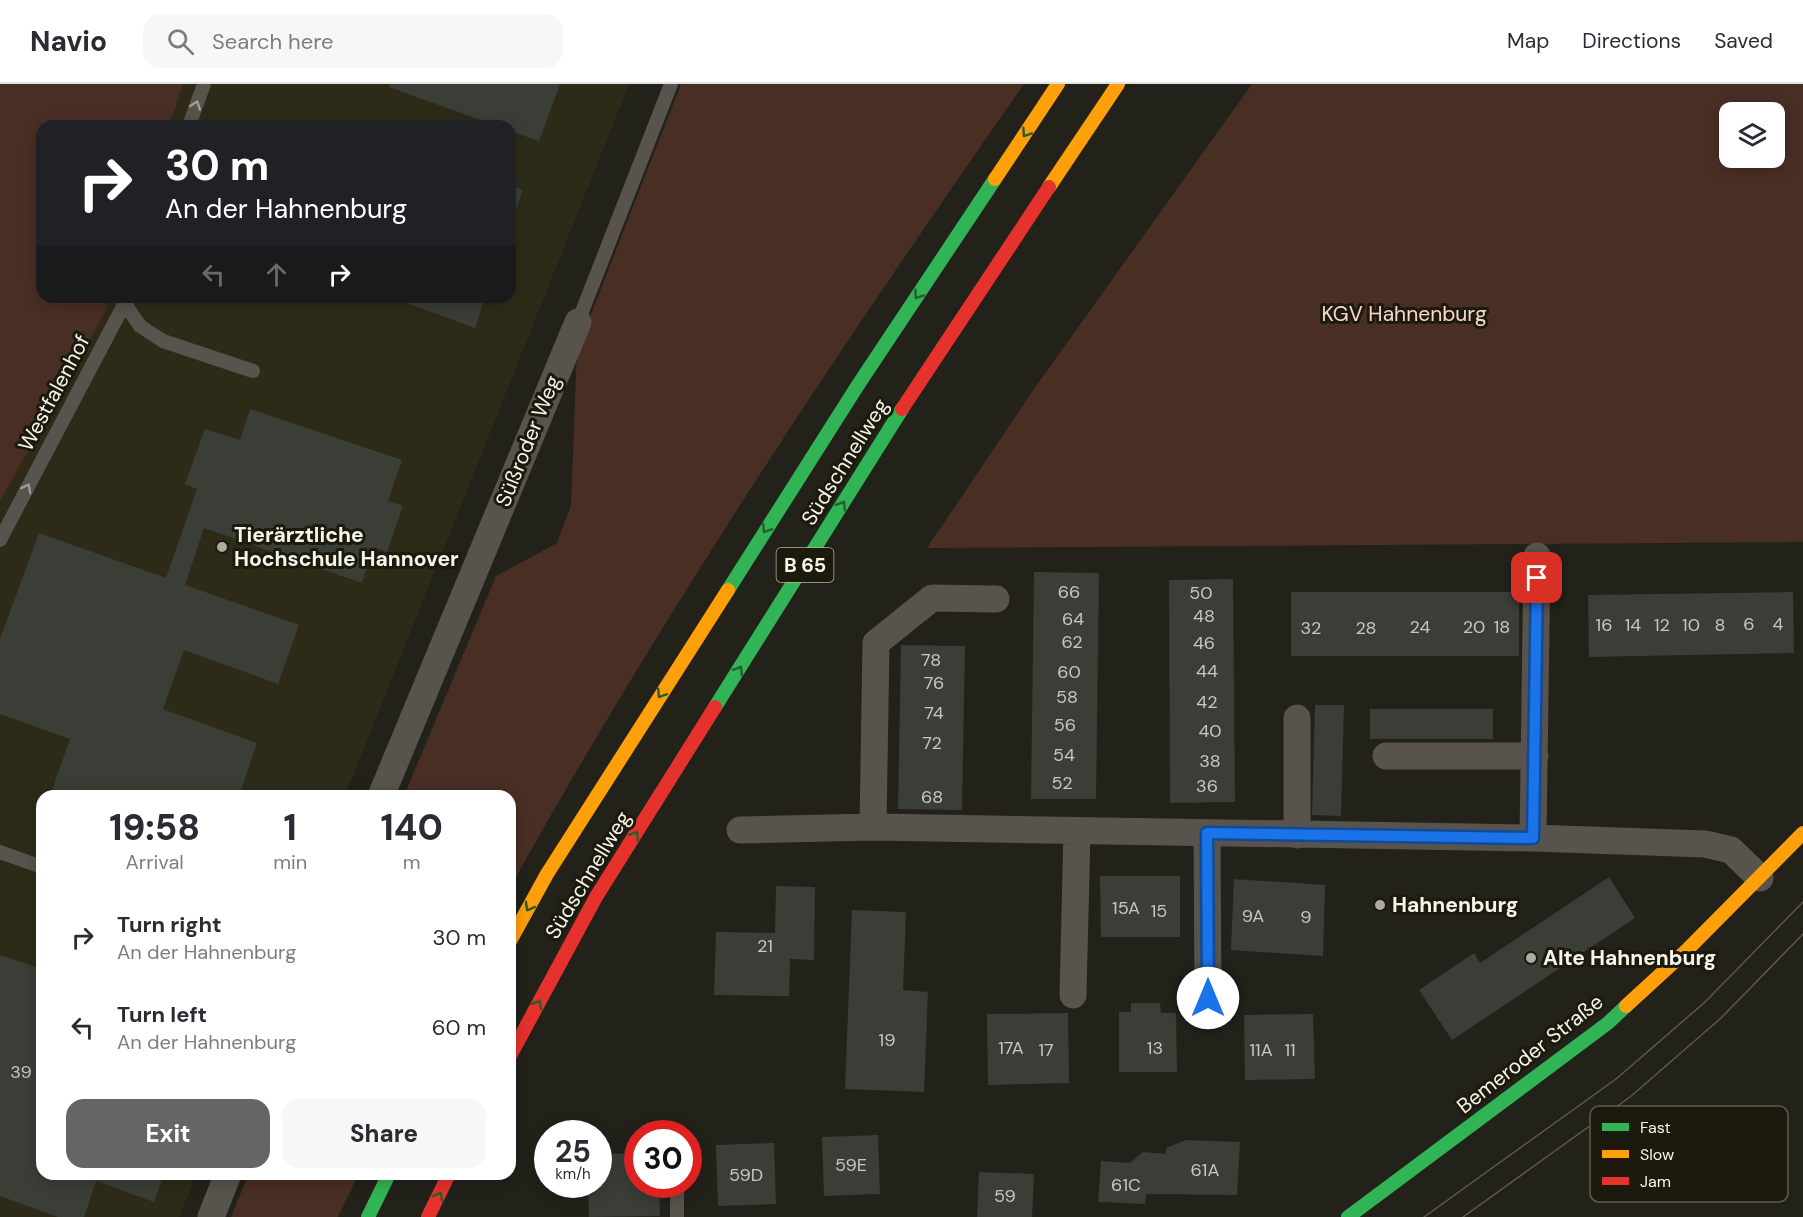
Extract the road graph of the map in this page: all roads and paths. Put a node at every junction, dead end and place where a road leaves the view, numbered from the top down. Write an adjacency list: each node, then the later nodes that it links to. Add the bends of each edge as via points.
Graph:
1 (204, 84): 5 (lane, one-way to 1)
2 (672, 84): 8 (lane, Süßroder Weg)
3 (1058, 84): 27 (main road, Südschnellweg / B 65, one-way to 27, via 858,385 547,874)
4 (1118, 84): 30 (main road, Südschnellweg / B 65, one-way to 4, via 609,878 902,409)
5 (191, 120)
6 (126, 303): 10 (lane, Westfalenhof, one-way to 6)
7 (128, 303): 9 (lane, via 140,326 163,341)
8 (578, 322): 16 (street, Süßroder Weg)
9 (253, 371)
10 (0, 540)
11 (1537, 556): 15 (street)
12 (996, 599): 17 (street, via 932,598 876,643)
13 (1297, 718): 22 (street)
14 (1386, 756): 15 (street)
15 (1534, 756): 23 (street)
16 (383, 790)
17 (873, 827): 18 (street); 19 (street)
18 (740, 830)
19 (1077, 831): 20 (street); 28 (street)
20 (1207, 833): 22 (street); 29 (street)
21 (1803, 833): 26 (main road, Bemeroder Straße)
22 (1297, 835): 23 (street)
23 (1533, 838): 26 (street, via 1705,844 1731,850)
24 (0, 852): 25 (lane)
25 (36, 865)
26 (1760, 878): 39 (main road, Bemeroder Straße, via 1608,1023)
27 (516, 930)
28 (1073, 995)
29 (1208, 998)
30 (516, 1045)
31 (226, 1180): 35 (street)
32 (386, 1180): 36 (main road)
33 (446, 1180): 37 (main road, one-way to 33)
34 (677, 1198): 38 (lane)
35 (211, 1217)
36 (368, 1217)
37 (428, 1217)
38 (677, 1217)
39 (1348, 1217)

